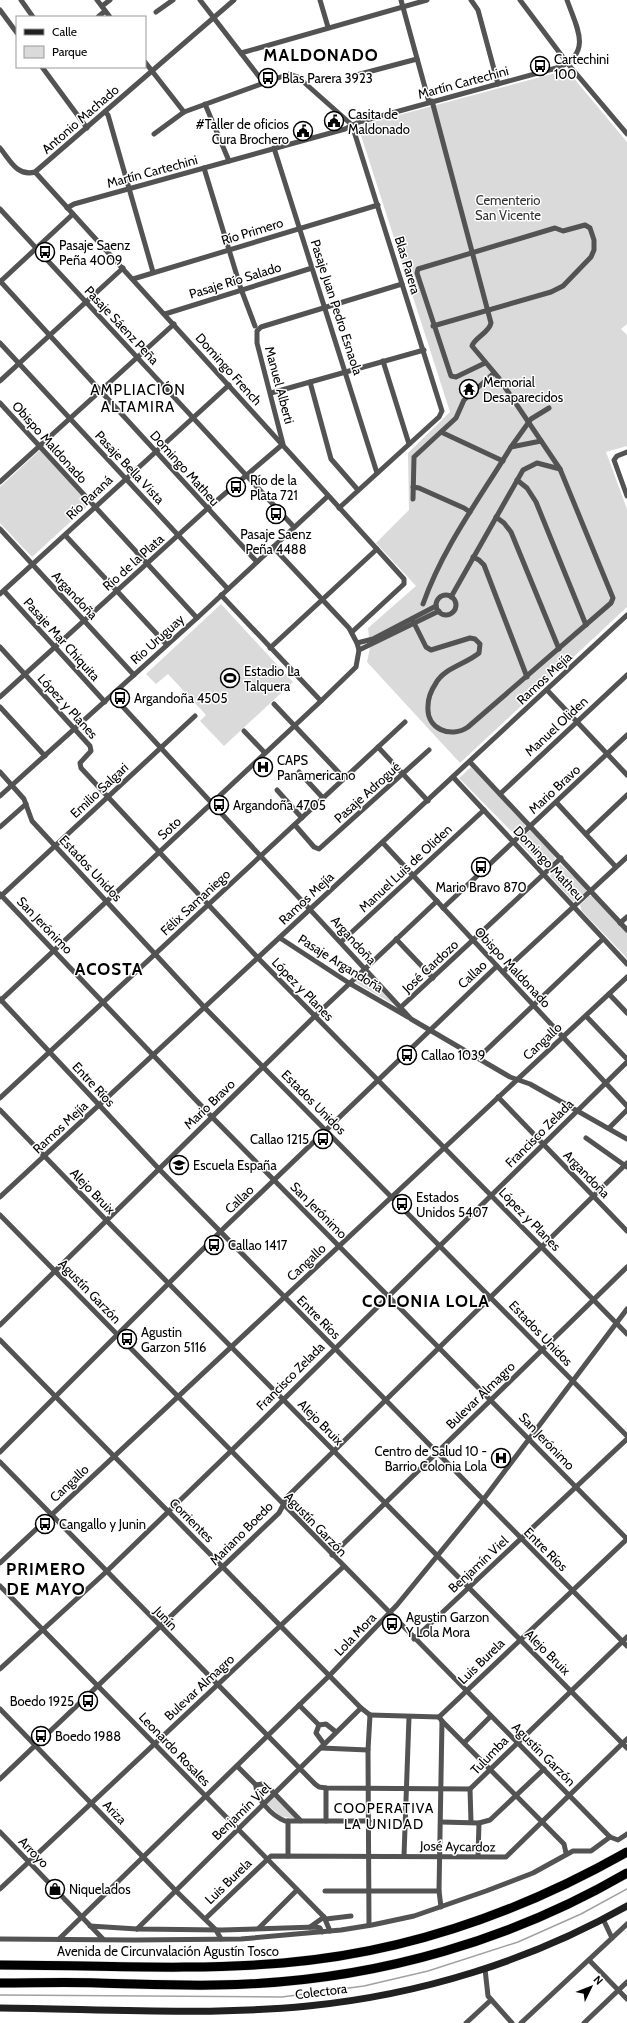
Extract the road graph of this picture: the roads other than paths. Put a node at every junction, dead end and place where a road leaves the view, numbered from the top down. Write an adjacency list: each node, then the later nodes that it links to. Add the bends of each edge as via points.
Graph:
1 (21, 0): 17 (street)
2 (97, 0): 14 (street)
3 (110, 0): 14 (street)
4 (173, 0): 16 (street)
5 (200, 0): 20 (street)
6 (234, 0): 20 (street, Antonio Machado)
7 (320, 0): 21 (street)
8 (401, 0): 13 (street)
9 (427, 0): 13 (street)
10 (471, 0): 31 (street, via 478,10)
11 (520, 0): 26 (street)
12 (567, 0): 26 (street, via 580,42 578,54)
13 (403, 7): 21 (street); 24 (street)
14 (103, 9): 18 (street); 19 (street)
15 (0, 10): 22 (street)
16 (156, 12)
17 (32, 16)
18 (99, 16)
19 (109, 16)
20 (214, 18): 23 (street); 28 (street, Antonio Machado)
21 (328, 27): 23 (street)
22 (16, 32)
23 (241, 52): 30 (street)
24 (417, 59): 29 (street); 32 (street)
25 (146, 63): 28 (street)
26 (568, 64): 31 (street, Martín Cartechini); 39 (street)
27 (43, 68): 37 (street)
28 (152, 71): 34 (street, Antonio Machado); 35 (street)
29 (349, 77)
30 (264, 83): 33 (street); 36 (street, via 294,74)
31 (498, 84): 32 (street, Martín Cartechini)
32 (431, 102): 36 (street, Martín Cartechini); 53 (street)
33 (205, 104): 35 (street); 42 (street)
34 (105, 112): 37 (street, Antonio Machado); 45 (street, via 108,115)
35 (184, 112): 38 (street)
36 (352, 125): 41 (street, Martín Cartechini); 46 (street, Blas Parera)
37 (87, 128): 44 (street, Antonio Machado)
38 (154, 134)
39 (627, 134)
40 (0, 148): 44 (street, Antonio Machado, via 16,168 29,174)
41 (274, 148): 42 (street, Martín Cartechini); 50 (street, Pasaje Juan Pedro Esnaola)
42 (229, 161): 43 (street, Martín Cartechini)
43 (204, 168): 45 (street, Martín Cartechini); 52 (street, Manuel Alberti)
44 (36, 172): 47 (street, Domingo French)
45 (128, 190): 47 (street, Martín Cartechini); 56 (street)
46 (378, 205): 50 (street, Río Primero); 59 (street, Blas Parera)
47 (67, 208): 49 (street, Domingo French)
48 (0, 209): 51 (street, Pasaje Sáenz Peña)
49 (73, 214): 51 (street); 54 (street, Domingo French)
50 (299, 228): 52 (street, Río Primero); 55 (street, Pasaje Juan Pedro Esnaola)
51 (36, 249): 58 (street); 61 (street, Pasaje Sáenz Peña)
52 (230, 249): 56 (street, Río Primero); 60 (street, Manuel Alberti)
53 (472, 253): 63 (street); 63 (street, via 555,228 563,231 582,225 590,228 594,240 591,257 558,289); 66 (street, via 417,271)
54 (123, 268): 57 (street, Domingo French); 61 (street)
55 (312, 268): 60 (street, Pasaje Río Salado); 62 (street, Pasaje Juan Pedro Esnaola)
56 (153, 272): 57 (street, Río Primero)
57 (133, 279): 64 (street, Domingo French)
58 (0, 282): 68 (street, Domingo Matheu)
59 (402, 284): 62 (street); 70 (street, Blas Parera)
60 (241, 289): 64 (street, Pasaje Río Salado); 67 (street, Manuel Alberti)
61 (86, 302): 68 (street); 71 (street, Pasaje Sáenz Peña)
62 (325, 307): 67 (street); 75 (street, Pasaje Juan Pedro Esnaola)
63 (488, 310): 66 (street); 73 (street, via 491,325 472,344)
64 (165, 314): 65 (street, Domingo French)
65 (174, 324): 71 (street); 79 (street, Domingo French)
66 (433, 326): 73 (street, via 451,376 456,377)
67 (256, 328): 81 (street, Manuel Alberti, via 257,343)
68 (49, 336): 74 (street); 80 (street, Domingo Matheu)
69 (0, 342): 74 (street, Pasaje Bella Vista)
70 (424, 350): 72 (street); 90 (street, Blas Parera, via 442,413)
71 (137, 357): 80 (street); 84 (street, Pasaje Sáenz Peña)
72 (383, 361): 75 (street); 90 (street)
73 (485, 363): 76 (street)
74 (19, 364): 77 (street); 85 (street, Pasaje Bella Vista)
75 (347, 371): 78 (street); 97 (street, Pasaje Juan Pedro Esnaola)
76 (494, 373): 86 (street); 87 (street, via 464,400 457,416)
77 (0, 381)
78 (310, 382): 81 (street); 103 (street, via 331,459)
79 (229, 385): 84 (street, Río Paraná); 89 (street, Domingo French)
80 (99, 390): 85 (street); 93 (street, Domingo Matheu)
81 (271, 393): 89 (street, Manuel Alberti)
82 (0, 403): 91 (street, Obispo Maldonado)
83 (548, 408): 86 (street)
84 (193, 417): 93 (street, Río Paraná); 98 (street, Pasaje Sáenz Peña)
85 (70, 418): 91 (street); 99 (street, Pasaje Bella Vista)
86 (528, 422): 88 (street); 92 (street)
87 (441, 432): 95 (street); 102 (street, via 414,457)
88 (541, 441): 92 (street); 96 (street)
89 (283, 444): 98 (street, Río de la Plata); 104 (street, Domingo French)
90 (410, 444): 97 (street)
91 (39, 446): 101 (street); 107 (street, Obispo Maldonado)
92 (511, 447): 95 (street)
93 (155, 452): 99 (street, Río Paraná); 109 (street, Domingo Matheu)
94 (627, 452): 105 (street, via 617,456 614,464)
95 (503, 461): 110 (street)
96 (560, 469): 100 (street, via 537,463 524,468); 134 (street, via 613,598 611,603)
97 (378, 473): 103 (street)
98 (246, 475): 109 (street, Río de la Plata); 112 (street, Pasaje Sáenz Peña)
99 (126, 479): 107 (street, Río Paraná); 115 (street, Pasaje Bella Vista)
100 (517, 480): 111 (street); 134 (street, via 527,488 536,502)
101 (0, 482)
102 (413, 487): 106 (street); 110 (street)
103 (358, 490): 108 (street)
104 (328, 496): 108 (street, Domingo French); 112 (street, Río Uruguay)
105 (627, 496)
106 (413, 499)
107 (94, 507): 114 (street, Río Paraná); 120 (street, Obispo Maldonado)
108 (339, 508): 117 (street, Domingo French)
109 (207, 509): 115 (street, Río de la Plata); 119 (street, Domingo Matheu)
110 (470, 512): 128 (street, via 432,579)
111 (496, 517): 118 (street); 141 (street, via 511,532)
112 (294, 527): 116 (street, Río Uruguay)
113 (0, 529): 121 (street, Argandoña)
114 (65, 535): 121 (street, Río Paraná); 123 (street)
115 (178, 536): 120 (street, Río de la Plata); 122 (street, Pasaje Bella Vista)
116 (273, 547): 119 (street, Río Uruguay); 127 (street)
117 (377, 549): 127 (street); 135 (street, Domingo French, via 405,581)
118 (473, 557): 126 (street); 146 (street, via 484,565)
119 (257, 562): 122 (street, Río Uruguay)
120 (148, 564): 123 (street, Río de la Plata); 131 (street, Obispo Maldonado)
121 (32, 565): 124 (street, Río Paraná); 132 (street, Argandoña)
122 (228, 589): 125 (street, Río Uruguay)
123 (118, 591): 132 (street, Río de la Plata); 137 (street)
124 (2, 592): 139 (street, Pasaje Mar Chiquita)
125 (221, 595): 131 (street, Río Uruguay); 140 (street)
126 (450, 596): 129 (street, via 439,598); 129 (street, via 455,602 454,611 448,615)
127 (322, 600): 135 (street); 140 (street)
128 (423, 604)
129 (438, 609): 133 (street)
130 (627, 616): 147 (street, Ramos Mejía)
131 (197, 618): 137 (street, Río Uruguay)
132 (84, 621): 139 (street, Río de la Plata); 144 (street, Argandoña)
133 (414, 621): 136 (street, via 374,639); 142 (street); 146 (street, via 426,647 431,650 470,638 480,644 479,654 439,678 430,694 429,715 443,731 462,731)
134 (586, 625): 141 (street)
135 (352, 632): 136 (street)
136 (357, 643): 142 (street)
137 (167, 645): 144 (street, Río Uruguay)
138 (0, 647): 143 (street, López y Planes)
139 (56, 647): 143 (street, Río de la Plata); 151 (street, Pasaje Mar Chiquita)
140 (270, 648): 150 (street)
141 (559, 649): 146 (street)
142 (359, 650): 150 (street, Soto, via 353,670)
143 (25, 675): 149 (street, Río de la Plata); 158 (street, López y Planes)
144 (134, 675): 148 (street, Río Uruguay)
145 (627, 675): 156 (street, Manuel Oliden)
146 (527, 677)
147 (547, 690): 156 (street); 167 (street, Ramos Mejía)
148 (112, 695): 151 (street, Río Uruguay); 161 (street, Argandoña)
149 (0, 697)
150 (321, 701): 157 (street, Soto)
151 (105, 702): 158 (street, Río Uruguay)
152 (274, 704): 157 (street)
153 (0, 707): 166 (street)
154 (195, 716): 161 (street, Emilio Salgari)
155 (405, 722): 162 (street, Félix Samaniego)
156 (577, 722): 165 (street); 176 (street, Manuel Oliden)
157 (295, 725): 164 (street, Soto); 173 (street)
158 (75, 729): 166 (street, Río Uruguay); 179 (street, López y Planes, via 92,749 80,763 81,768)
159 (244, 731): 164 (street)
160 (627, 735): 165 (street, Mario Bravo)
161 (161, 747): 179 (street, Emilio Salgari); 183 (street, Argandoña)
162 (378, 747): 170 (street); 173 (street, Félix Samaniego)
163 (429, 750): 170 (street, Pasaje Adrogué)
164 (265, 754): 183 (street, Soto)
165 (607, 754): 171 (street); 182 (street, Mario Bravo)
166 (45, 756): 174 (street, Río Uruguay)
167 (470, 762): 172 (street, Ramos Mejía); 176 (street, Domingo Matheu)
168 (0, 772): 174 (street, Estados Unidos)
169 (299, 772): 180 (street)
170 (403, 774): 181 (street); 187 (street, Pasaje Adrogué, via 320,849 314,847)
171 (627, 775)
172 (454, 777): 181 (street, Ramos Mejía); 185 (street, Domingo Matheu)
173 (344, 778): 180 (street, Félix Samaniego)
174 (12, 785): 178 (street, Río Uruguay); 184 (street, Estados Unidos)
175 (277, 790): 186 (street)
176 (500, 794): 188 (street, Domingo Matheu)
177 (627, 795): 190 (street)
178 (0, 796)
179 (108, 797): 193 (street, Emilio Salgari); 194 (street, López y Planes)
180 (323, 798): 186 (street, Félix Samaniego)
181 (428, 801): 192 (street, Ramos Mejía)
182 (556, 802): 188 (street, Mario Bravo); 190 (street)
183 (213, 803): 194 (street, Soto); 195 (street, Argandoña)
184 (26, 804): 189 (street); 193 (street, Estados Unidos, via 32,820)
185 (484, 810): 191 (street, Domingo Matheu); 200 (street, Manuel Luis de Oliden)
186 (302, 818): 187 (street, Félix Samaniego)
187 (295, 825): 195 (street, Félix Samaniego)
188 (530, 826): 191 (street, Mario Bravo); 197 (street, Domingo Matheu)
189 (0, 827)
190 (586, 834): 198 (street)
191 (514, 842): 199 (street, Domingo Matheu); 208 (street, Mario Bravo)
192 (383, 843): 200 (street, Obispo Maldonado); 207 (street, Ramos Mejía)
193 (56, 846): 202 (street, Emilio Salgari); 203 (street, Estados Unidos)
194 (160, 852): 203 (street, Soto); 205 (street, López y Planes)
195 (262, 856): 205 (street, Félix Samaniego); 207 (street, Argandoña)
196 (627, 857): 198 (street, Callao)
197 (561, 858): 199 (street, José Cardozo); 201 (street, Domingo Matheu)
198 (616, 867): 201 (street, Callao)
199 (544, 874): 206 (street, Domingo Matheu); 215 (street, José Cardozo)
200 (412, 875): 204 (street, Obispo Maldonado); 216 (street, Manuel Luis de Oliden)
201 (591, 891): 206 (street, Callao); 210 (street, Domingo Matheu)
202 (0, 896): 217 (street, San Jerónimo)
203 (107, 901): 217 (street, Soto); 218 (street, Estados Unidos)
204 (437, 901): 208 (street, Obispo Maldonado); 213 (street, Mario Bravo)
205 (209, 905): 218 (street, Félix Samaniego); 219 (street, López y Planes)
206 (574, 907): 214 (street, Domingo Matheu); 223 (street, Callao)
207 (311, 908): 212 (street, Ramos Mejía); 216 (street, Argandoña)
208 (443, 908): 215 (street, Obispo Maldonado)
209 (627, 916): 210 (street)
210 (620, 923): 211 (street, Domingo Matheu)
211 (627, 930)
212 (280, 938): 219 (street, Ramos Mejía); 226 (street, Pasaje Argandoña)
213 (396, 939): 222 (street, Mario Bravo); 225 (street)
214 (603, 939): 220 (street, Domingo Matheu); 230 (street)
215 (474, 941): 221 (street, Obispo Maldonado); 225 (street, José Cardozo)
216 (341, 942): 222 (street, Argandoña)
217 (54, 951): 228 (street, Soto); 229 (street, San Jerónimo)
218 (155, 954): 229 (street, Félix Samaniego); 232 (street, Estados Unidos)
219 (258, 958): 232 (street, Ramos Mejía); 234 (street, López y Planes)
220 (627, 964)
221 (497, 966): 223 (street, Obispo Maldonado); 237 (street, Callao)
222 (364, 968): 226 (street, Mario Bravo); 231 (street, Argandoña)
223 (503, 972): 230 (street, Obispo Maldonado)
224 (627, 977): 227 (street, Cangallo)
225 (433, 978): 231 (street, José Cardozo)
226 (349, 983): 234 (street, Mario Bravo); 236 (street, Pasaje Argandoña)
227 (609, 994): 233 (street); 235 (street, Cangallo)
228 (0, 1000): 239 (street, Entre Ríos)
229 (104, 1002): 239 (street, Félix Samaniego); 240 (street, San Jerónimo)
230 (533, 1004): 238 (street, Obispo Maldonado); 241 (street)
231 (401, 1007): 236 (street, Argandoña)
232 (205, 1008): 240 (street, Ramos Mejía); 244 (street, Estados Unidos)
233 (627, 1013)
234 (315, 1016): 244 (street, Mario Bravo); 246 (street, López y Planes)
235 (586, 1016): 238 (street, Cangallo); 242 (street)
236 (411, 1019): 237 (street, Argandoña)
237 (430, 1029): 241 (street, Argandoña); 246 (street, Callao)
238 (563, 1036): 245 (street, Cangallo); 247 (street, Obispo Maldonado)
239 (49, 1052): 249 (street, Félix Samaniego); 250 (street, Entre Ríos)
240 (154, 1055): 250 (street, Ramos Mejía); 255 (street, San Jerónimo)
241 (478, 1058): 245 (street, Argandoña)
242 (627, 1058)
243 (627, 1062): 247 (street, Francisco Zelada)
244 (264, 1067): 255 (street, Mario Bravo); 257 (street, Estados Unidos)
245 (518, 1079): 248 (street, Cangallo); 253 (street, Argandoña)
246 (377, 1080): 257 (street, Callao); 261 (street, López y Planes)
247 (605, 1082): 251 (street, Obispo Maldonado); 253 (street, Francisco Zelada)
248 (498, 1097): 260 (street, Argandoña); 261 (street, Cangallo)
249 (0, 1098)
250 (99, 1106): 262 (street, Ramos Mejía); 264 (street, Entre Ríos)
251 (627, 1106)
252 (0, 1110): 262 (street, Alejo Bruix)
253 (578, 1110): 256 (street, Argandoña); 260 (street, Francisco Zelada)
254 (627, 1110): 256 (street)
255 (212, 1117): 264 (street, Mario Bravo); 265 (street, San Jerónimo)
256 (609, 1128): 259 (street, Argandoña)
257 (326, 1129): 265 (street, Callao); 268 (street, Estados Unidos)
258 (586, 1138): 263 (street)
259 (627, 1139)
260 (543, 1145): 266 (street, Francisco Zelada); 269 (street, Argandoña)
261 (444, 1148): 266 (street, López y Planes); 268 (street, Cangallo)
262 (45, 1156): 267 (street, Ramos Mejía); 271 (street, Alejo Bruix)
263 (626, 1165): 269 (street, Mariano Boedo)
264 (159, 1169): 271 (street, Mario Bravo); 273 (street, Entre Ríos)
265 (274, 1181): 273 (street, Callao); 274 (street, San Jerónimo)
266 (492, 1195): 275 (street, Francisco Zelada); 276 (street, López y Planes)
267 (0, 1197)
268 (392, 1197): 274 (street, Cangallo); 275 (street, Estados Unidos)
269 (594, 1197): 272 (street, Argandoña); 276 (street, Mariano Boedo)
270 (0, 1215): 278 (street, Agustín Garzón)
271 (107, 1221): 278 (street, Mario Bravo); 279 (street, Alejo Bruix)
272 (627, 1231)
273 (221, 1232): 279 (street, Callao); 281 (street, Entre Ríos)
274 (339, 1246): 280 (street, San Jerónimo); 281 (street, Cangallo)
275 (440, 1246): 280 (street, Francisco Zelada); 282 (street, Estados Unidos)
276 (542, 1247): 282 (street, Mariano Boedo); 283 (street, López y Planes)
277 (627, 1267): 283 (street, Bulevar Almagro)
278 (55, 1271): 286 (street, Mario Bravo); 288 (street, Agustín Garzón)
279 (169, 1284): 288 (street, Callao); 290 (street, Alejo Bruix)
280 (388, 1296): 291 (street, Francisco Zelada); 292 (street, San Jerónimo)
281 (285, 1297): 290 (street, Cangallo); 291 (street, Entre Ríos)
282 (491, 1297): 292 (street, Mariano Boedo); 293 (street, Estados Unidos)
283 (593, 1300): 285 (street, López y Planes); 293 (street, Bulevar Almagro)
284 (627, 1309): 285 (street, Lola Mora)
285 (616, 1323): 287 (street, López y Planes); 294 (street, Lola Mora)
286 (0, 1326)
287 (627, 1334)
288 (118, 1335): 295 (street, Callao); 296 (street, Agustín Garzón)
289 (0, 1340): 295 (street, Corrientes)
290 (232, 1347): 296 (street, Cangallo); 297 (street, Alejo Bruix)
291 (334, 1348): 297 (street, Francisco Zelada); 298 (street, Entre Ríos)
292 (440, 1348): 298 (street, Mariano Boedo); 299 (street, San Jerónimo)
293 (542, 1350): 294 (street, Estados Unidos); 299 (street, Bulevar Almagro)
294 (573, 1381): 300 (street, Estados Unidos); 301 (street, Lola Mora)
295 (55, 1397): 303 (street, Callao); 306 (street, Corrientes)
296 (178, 1397): 304 (street, Agustín Garzón); 306 (street, Cangallo)
297 (283, 1399): 302 (street, Alejo Bruix); 304 (street, Francisco Zelada)
298 (386, 1400): 302 (street, Mariano Boedo); 305 (street, Entre Ríos)
299 (491, 1400): 301 (street, San Jerónimo); 305 (street, Bulevar Almagro)
300 (627, 1438): 308 (street, Benjamín Viel)
301 (529, 1439): 308 (street, San Jerónimo); 309 (street, Lola Mora)
302 (334, 1451): 310 (street, Alejo Bruix); 311 (street, Mariano Boedo, via 288,1496)
303 (0, 1452)
304 (231, 1452): 311 (street, Agustín Garzón); 312 (street, Francisco Zelada)
305 (437, 1453): 309 (street, Entre Ríos); 310 (street, Bulevar Almagro)
306 (114, 1456): 312 (street, Corrientes); 313 (street, Cangallo)
307 (0, 1462): 313 (street, Junín)
308 (576, 1488): 314 (street, Benjamín Viel); 315 (street, San Jerónimo)
309 (483, 1500): 314 (street, Entre Ríos); 317 (street, Lola Mora)
310 (385, 1503): 316 (street, Bulevar Almagro); 317 (street, Alejo Bruix)
311 (283, 1505): 316 (street, Agustín Garzón); 319 (street, Mariano Boedo, via 279,1513)
312 (168, 1512): 319 (street, Corrientes); 321 (street, Francisco Zelada)
313 (51, 1514): 318 (street, Cangallo); 321 (street, Junín)
314 (521, 1539): 323 (street, Benjamín Viel); 324 (street, Entre Ríos)
315 (627, 1539): 324 (street, Luis Burela)
316 (332, 1555): 320 (street, Agustín Garzón)
317 (437, 1556): 323 (street, Alejo Bruix); 325 (street, Lola Mora)
318 (0, 1563)
319 (223, 1567): 326 (street, Corrientes); 327 (street, Mariano Boedo)
320 (343, 1567): 325 (street, Agustín Garzón); 326 (street, Bulevar Almagro)
321 (106, 1572): 327 (street, Junín); 328 (street, Francisco Zelada)
322 (0, 1586): 328 (street, Leonardo Rosales)
323 (469, 1587): 330 (street, Benjamín Viel); 331 (street, Alejo Bruix)
324 (572, 1590): 331 (street, Luis Burela); 332 (street, Entre Ríos)
325 (389, 1614): 330 (street, Agustín Garzón); 335 (street, Lola Mora)
326 (280, 1626): 335 (street, Corrientes); 336 (street, Bulevar Almagro)
327 (160, 1627): 336 (street, Junín); 337 (street, Mariano Boedo)
328 (43, 1630): 334 (street, Francisco Zelada); 337 (street, Leonardo Rosales)
329 (627, 1637): 332 (street, Tulumba)
330 (414, 1639): 338 (street, Agustín Garzón)
331 (520, 1639): 338 (street, Luis Burela); 339 (street, Alejo Bruix)
332 (622, 1642): 333 (street, Entre Ríos); 339 (street, Tulumba)
333 (627, 1646)
334 (0, 1669)
335 (329, 1676): 340 (street, Lola Mora); 341 (street, Corrientes)
336 (217, 1685): 349 (street, Junín); 353 (street, Bulevar Almagro)
337 (98, 1686): 353 (street, Leonardo Rosales); 355 (street, Mariano Boedo)
338 (466, 1691): 344 (street, Agustín Garzón); 346 (street, Luis Burela)
339 (571, 1691): 351 (street, Tulumba); 354 (street, Alejo Bruix)
340 (299, 1705): 347 (street); 349 (street, Lola Mora)
341 (361, 1708): 343 (street, Corrientes); 348 (street, Benjamín Viel)
342 (0, 1709): 355 (street, Ariza)
343 (370, 1715): 345 (street); 358 (street)
344 (491, 1716): 351 (street, Agustín Garzón); 352 (street)
345 (409, 1717): 346 (street); 367 (street)
346 (441, 1719): 352 (street); 368 (street)
347 (319, 1725): 348 (street, via 326,1724); 356 (street, via 316,1733)
348 (336, 1732): 356 (street, Benjamín Viel)
349 (267, 1736): 359 (street, Lola Mora); 360 (street, Junín)
350 (627, 1739): 354 (street, José Aycardoz)
351 (517, 1742): 361 (street, Tulumba); 362 (street, Agustín Garzón)
352 (464, 1743): 361 (street)
353 (154, 1744): 373 (street, Leonardo Rosales); 374 (street, Bulevar Almagro)
354 (622, 1744): 357 (street, Alejo Bruix); 371 (street, José Aycardoz)
355 (36, 1745): 363 (street, Mariano Boedo); 374 (street, Ariza)
356 (322, 1746): 358 (street); 360 (street, Benjamín Viel)
357 (627, 1748)
358 (368, 1750): 365 (street)
359 (236, 1766): 364 (street); 373 (street, Lola Mora)
360 (299, 1768): 366 (street, Junín, via 319,1787); 370 (street, Benjamín Viel)
361 (490, 1769): 369 (street, Tulumba); 372 (street)
362 (544, 1770): 371 (street, Agustín Garzón); 372 (street)
363 (0, 1780)
364 (256, 1785): 370 (street, via 264,1785); 375 (street)
365 (368, 1787): 366 (street); 367 (street); 379 (street)
366 (326, 1788): 378 (street)
367 (407, 1788): 368 (street); 392 (street)
368 (441, 1788): 369 (street); 381 (street)
369 (470, 1789): 382 (street)
370 (274, 1794): 375 (street, Benjamín Viel); 377 (street)
371 (569, 1794): 380 (street, José Aycardoz); 387 (street, Agustín Garzón)
372 (516, 1795): 380 (street); 383 (street, via 490,1820)
373 (205, 1796): 384 (street, Leonardo Rosales); 395 (street, Lola Mora)
374 (92, 1803): 395 (street, Ariza); 397 (street, Bulevar Almagro)
375 (264, 1803): 376 (street, via 277,1816); 384 (street, Benjamín Viel)
376 (288, 1821): 377 (street); 390 (street)
377 (301, 1821): 378 (street)
378 (326, 1821): 379 (street)
379 (369, 1821): 391 (street)
380 (542, 1821): 389 (street, via 564,1844); 394 (street, José Aycardoz, via 506,1857)
381 (441, 1822): 382 (street); 393 (street)
382 (471, 1822): 383 (street)
383 (479, 1823): 394 (street)
384 (237, 1829): 396 (street, Leonardo Rosales); 401 (street, Benjamín Viel)
385 (0, 1832): 397 (street, Arroyo)
386 (627, 1834): 387 (street, via 618,1840)
387 (610, 1837): 389 (street, via 591,1851 578,1850)
388 (627, 1852): 427 (highway, Avenida de Circunvalación Agustín Tosco, via 570,1883 509,1910 426,1938 355,1953 285,1963 235,1966)
389 (566, 1853): 406 (street, via 526,1876)
390 (288, 1856): 391 (street, José Aycardoz); 396 (street, José Aycardoz, via 271,1856)
391 (369, 1856): 392 (street, José Aycardoz); 402 (street)
392 (404, 1856): 393 (street, José Aycardoz)
393 (440, 1856): 394 (street, José Aycardoz); 403 (street)
394 (478, 1856)
395 (143, 1857): 401 (street, Ariza); 408 (street, Lola Mora)
396 (267, 1859): 400 (street, Leonardo Rosales); 410 (street, Luis Burela)
397 (29, 1862): 399 (street, Bulevar Almagro); 408 (street, Arroyo)
398 (627, 1873): 430 (highway, via 566,1905 501,1933 406,1962 348,1973 282,1982 232,1985)
399 (0, 1889)
400 (297, 1890): 409 (street, Leonardo Rosales); 416 (street)
401 (176, 1891): 410 (street, Ariza); 417 (street, Benjamín Viel)
402 (369, 1891): 403 (street); 404 (street); 413 (street)
403 (439, 1891): 406 (street)
404 (325, 1892)
405 (627, 1906): 411 (street, Colectora)
406 (441, 1907): 413 (street)
407 (351, 1916): 409 (street)
408 (82, 1917): 414 (street, Arroyo); 423 (street, Lola Mora)
409 (325, 1918): 415 (street); 419 (street, Leonardo Rosales)
410 (205, 1919): 418 (street, Ariza)
411 (603, 1919): 421 (street); 428 (street, Colectora, via 549,1944)
412 (627, 1924): 421 (street)
413 (369, 1925): 419 (street)
414 (90, 1926): 417 (street); 424 (street, Arroyo)
415 (310, 1927): 416 (street); 420 (street, via 320,1928)
416 (259, 1928): 418 (street)
417 (137, 1929): 418 (street)
418 (216, 1930): 425 (street, Ariza)
419 (330, 1931): 420 (street)
420 (322, 1932): 425 (street)
421 (612, 1938): 426 (street)
422 (0, 1939): 423 (street)
423 (59, 1939): 424 (street)
424 (103, 1939): 425 (street)
425 (221, 1939)
426 (589, 1960): 431 (street); 437 (street)
427 (0, 1964)
428 (485, 1968): 433 (street, via 488,1996); 434 (street, Colectora, via 396,1992 295,2007 202,2010)
429 (627, 1982): 431 (street)
430 (0, 1983)
431 (618, 1990): 432 (street); 438 (street)
432 (627, 1999)
433 (491, 2000): 435 (street); 436 (street)
434 (0, 2008)
435 (466, 2023)
436 (512, 2023)
437 (522, 2023)
438 (584, 2023)

